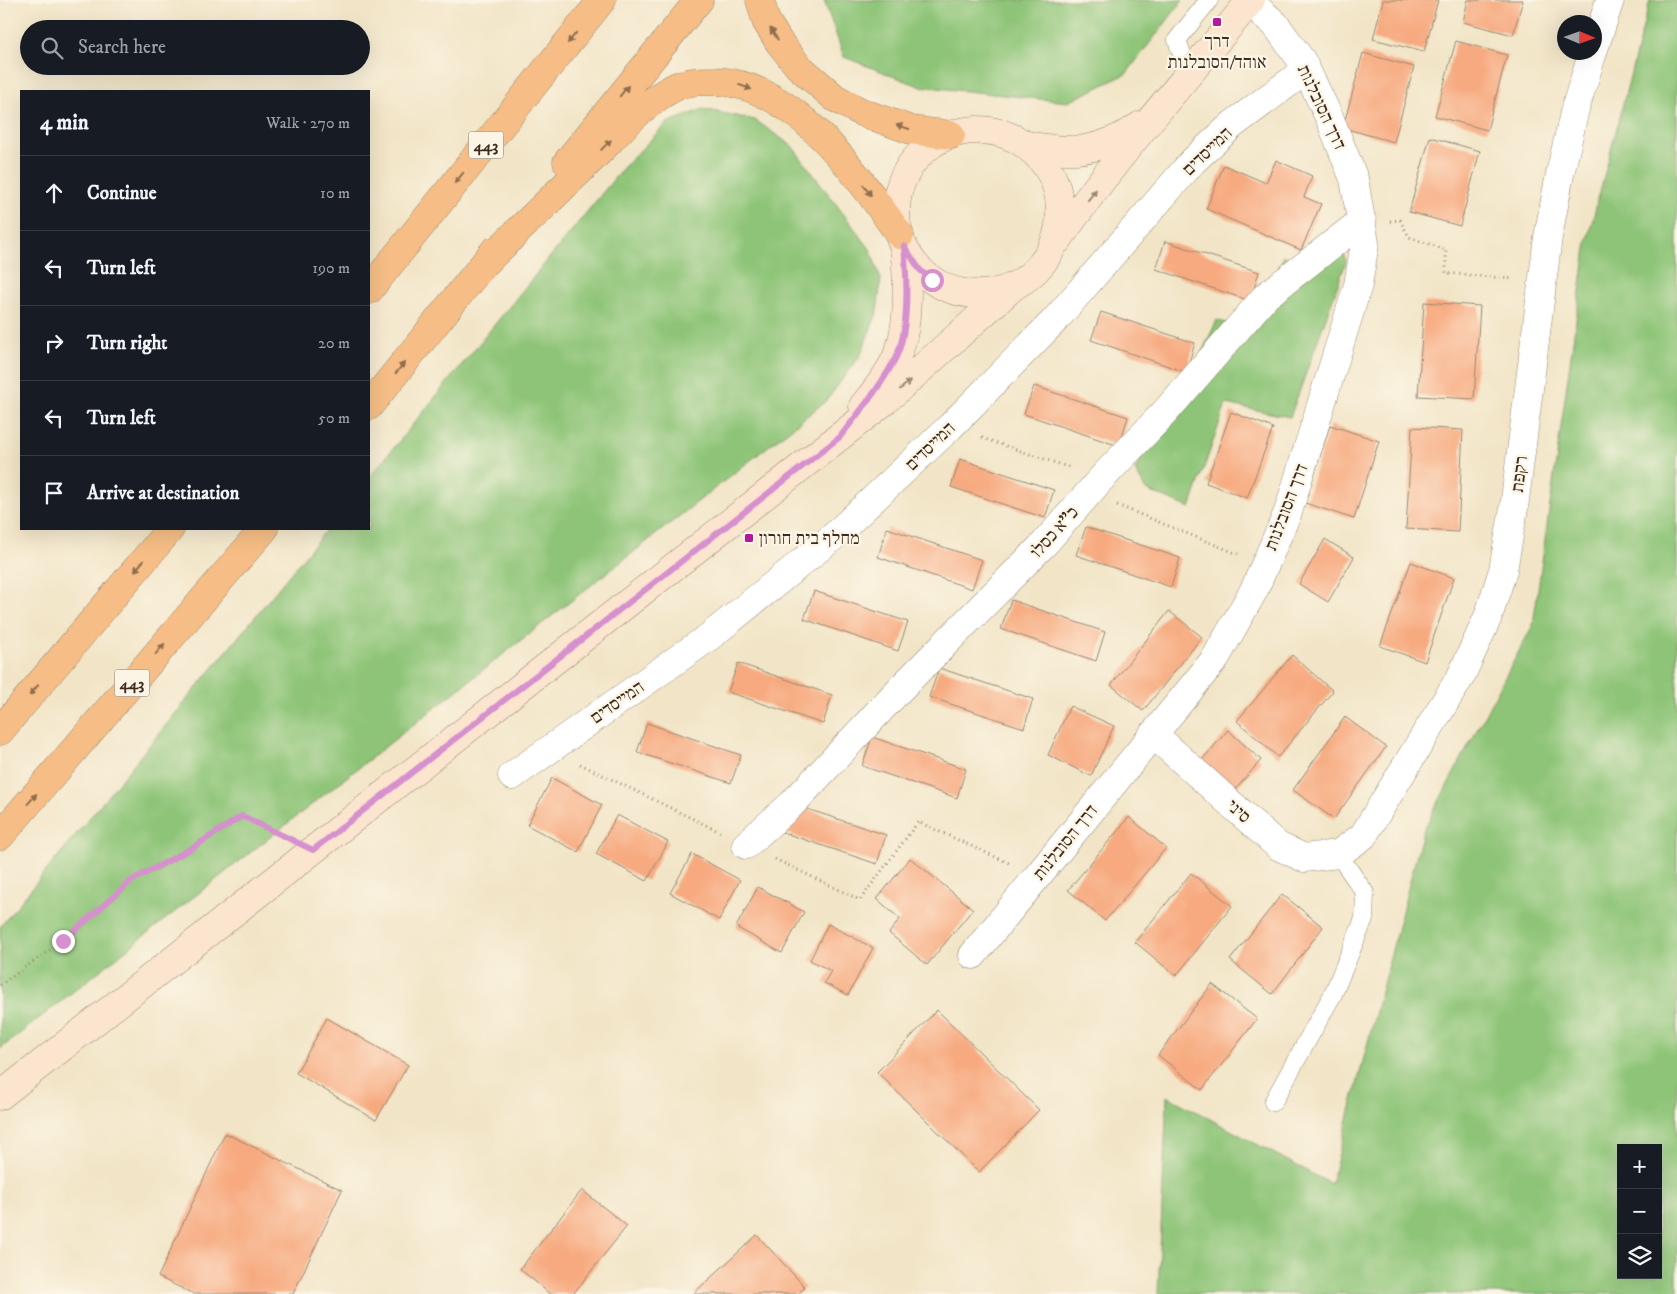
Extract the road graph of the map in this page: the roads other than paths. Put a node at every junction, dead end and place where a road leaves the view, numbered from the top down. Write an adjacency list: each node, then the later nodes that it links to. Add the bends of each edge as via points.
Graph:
1 (602, 0): 19 (highway, 443, one-way to 19)
2 (699, 0): 17 (highway, one-way to 2)
3 (760, 0): 12 (highway, one-way to 3, via 911,130 878,119 835,98 798,66 766,21)
4 (1209, 0): 10 (lane, via 1177,40)
5 (1610, 0): 7 (street)
6 (1250, 1): 9 (street, דרך הסובלנות, via 1275,24); 10 (main road)
7 (1602, 24)
8 (1590, 60): 29 (street, רקפת, via 1575,109 1548,236 1514,508 1503,570 1488,617 1461,676 1363,836)
9 (1306, 70): 14 (street, דרך הסובלנות, via 1354,179); 26 (street, המייסדים, via 1232,125 1193,162 1056,320 950,427 833,537 709,637)
10 (1189, 74): 11 (main road)
11 (1155, 116): 13 (main road, via 1124,136 1100,145 1077,150); 16 (main road, one-way to 11)
12 (951, 134): 13 (main road, via 988,130 1015,138); 15 (main road, via 919,156 901,185 897,206)
13 (1025, 145): 16 (main road, via 1047,167 1058,192 1060,220)
14 (1362, 221): 25 (street, דרך הסובלנות, via 1365,243 1358,285 1288,512 1254,590 1215,658); 28 (street, כ"א כסלו, via 1266,296 1044,544 900,688 792,804)
15 (902, 241): 17 (highway, one-way to 15, via 655,99 679,86 701,81 740,85 780,102 801,118 852,169); 18 (main road, via 912,260 926,275 958,292 987,294); 21 (main road, via 907,276 906,299 896,358)
16 (1052, 248): 18 (main road, via 1038,268)
17 (483, 265): 20 (highway, one-way to 17)
18 (1016, 285): 21 (main road, one-way to 18, via 932,362)
19 (370, 289)
20 (370, 405)
21 (840, 437): 31 (main road)
22 (169, 530): 24 (highway, one-way to 24)
23 (263, 530): 27 (highway, 443, one-way to 23)
24 (0, 731)
25 (1153, 734): 29 (street, סיני, via 1278,846 1304,858); 30 (street, דרך הסובלנות)
26 (512, 776)
27 (0, 836)
28 (746, 845)
29 (1338, 854): 32 (lane, via 1365,893 1364,919 1334,994)
30 (973, 955)
31 (0, 1096)
32 (1273, 1102)

